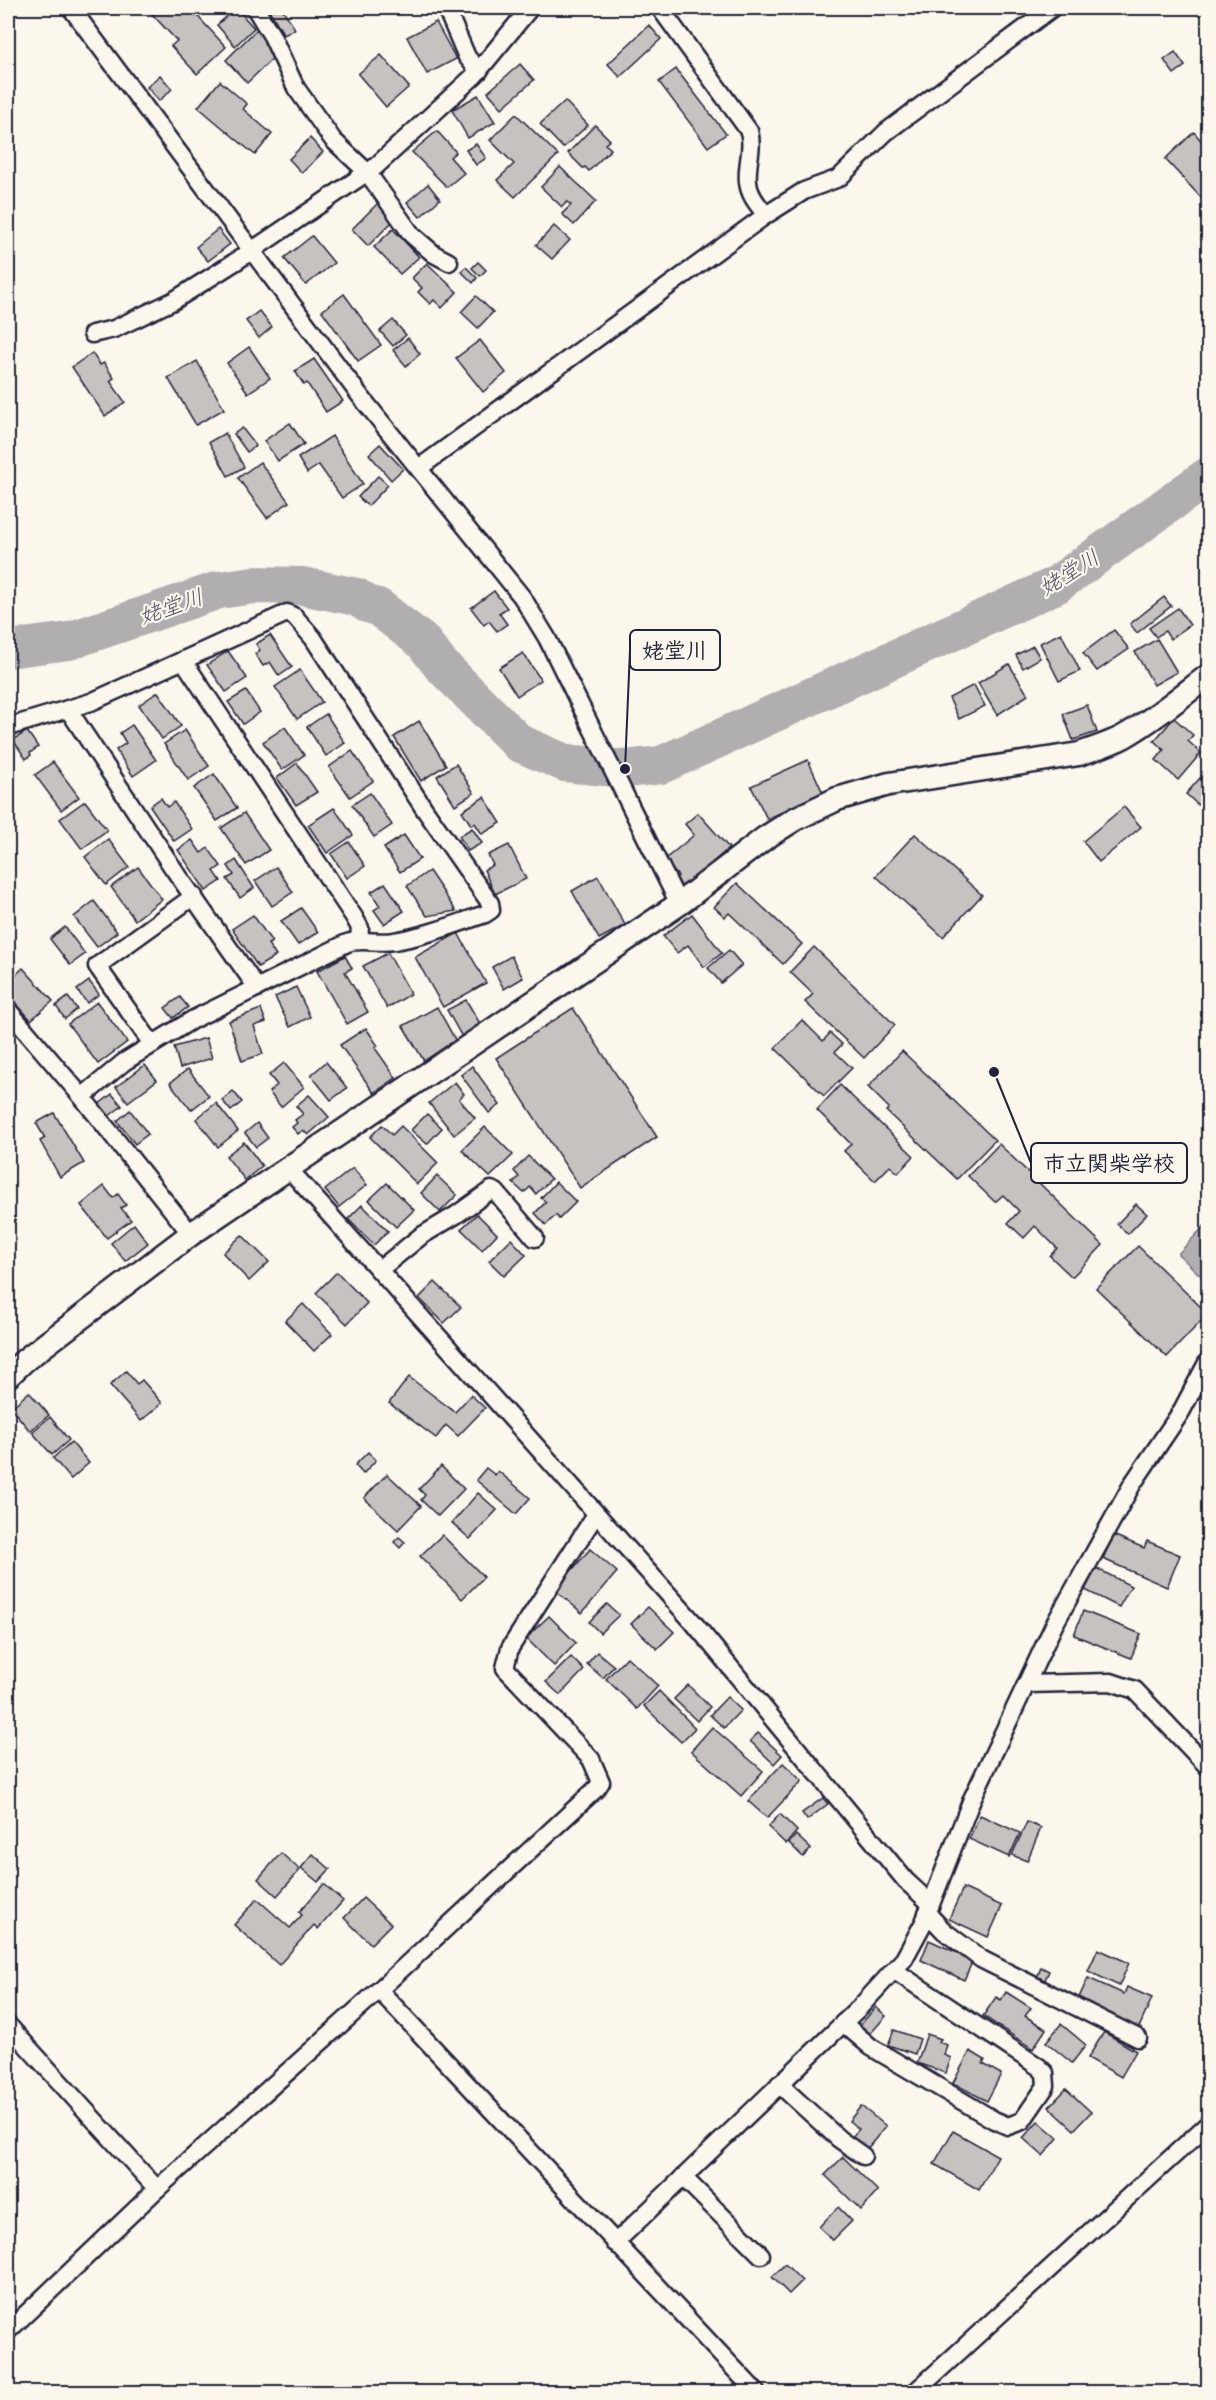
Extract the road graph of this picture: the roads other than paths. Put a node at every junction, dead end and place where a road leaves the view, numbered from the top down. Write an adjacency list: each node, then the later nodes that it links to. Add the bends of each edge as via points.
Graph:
1 (71, 8): 10 (street)
2 (255, 8): 8 (street, via 312,112 333,140)
3 (446, 8): 7 (street, via 467,57)
4 (530, 8): 7 (street)
5 (660, 8): 9 (street, via 749,130 752,149 748,183 752,197)
6 (1052, 8): 9 (street, via 886,132 839,178 804,192)
7 (479, 71): 8 (street)
8 (367, 172): 10 (street); 11 (street, via 412,235)
9 (766, 215): 13 (street)
10 (253, 250): 12 (street, via 173,301 114,329); 13 (street, via 361,397)
11 (449, 262)
12 (92, 334)
13 (419, 468): 19 (street, via 522,597 547,638)
14 (183, 660): 16 (street); 20 (street, via 354,916 360,928); 20 (street, via 283,613 295,617 313,638 491,910 394,941)
15 (1209, 676): 19 (street, via 1148,722 1079,754 904,780 837,799 765,838)
16 (68, 709): 17 (street); 18 (street)
17 (8, 728)
18 (194, 896): 21 (street); 23 (street, via 97,966)
19 (679, 904): 25 (street)
20 (359, 939): 21 (street)
21 (257, 988): 23 (street)
22 (8, 1010): 24 (street)
23 (152, 1044): 24 (street)
24 (82, 1097): 26 (street)
25 (288, 1168): 26 (street); 28 (street)
26 (191, 1234): 30 (street)
27 (535, 1238): 28 (street, via 491,1190)
28 (379, 1270): 31 (street)
29 (1209, 1361): 32 (street, via 1181,1412 1132,1483 1054,1625)
30 (8, 1376)
31 (596, 1514): 34 (street, via 693,1622); 36 (street, via 510,1648 505,1668 591,1759 601,1782)
32 (1027, 1684): 33 (street, via 1111,1682 1135,1690); 34 (street, via 972,1799)
33 (1209, 1767)
34 (929, 1908): 35 (street, via 912,1947); 39 (street, via 944,1932 981,1959)
35 (895, 1971): 37 (street); 37 (street, via 1045,2073 1046,2086 1022,2121 1008,2126 994,2120 871,2047)
36 (379, 1990): 44 (street); 45 (street)
37 (843, 2023): 40 (street)
38 (8, 2025): 44 (street)
39 (1138, 2038)
40 (779, 2084): 42 (street, via 838,2139); 43 (street)
41 (1209, 2124): 49 (street)
42 (863, 2156)
43 (683, 2176): 45 (street); 46 (street)
44 (157, 2189): 47 (street)
45 (615, 2243): 48 (street)
46 (761, 2255)
47 (8, 2331)
48 (756, 2392)
49 (915, 2392)

